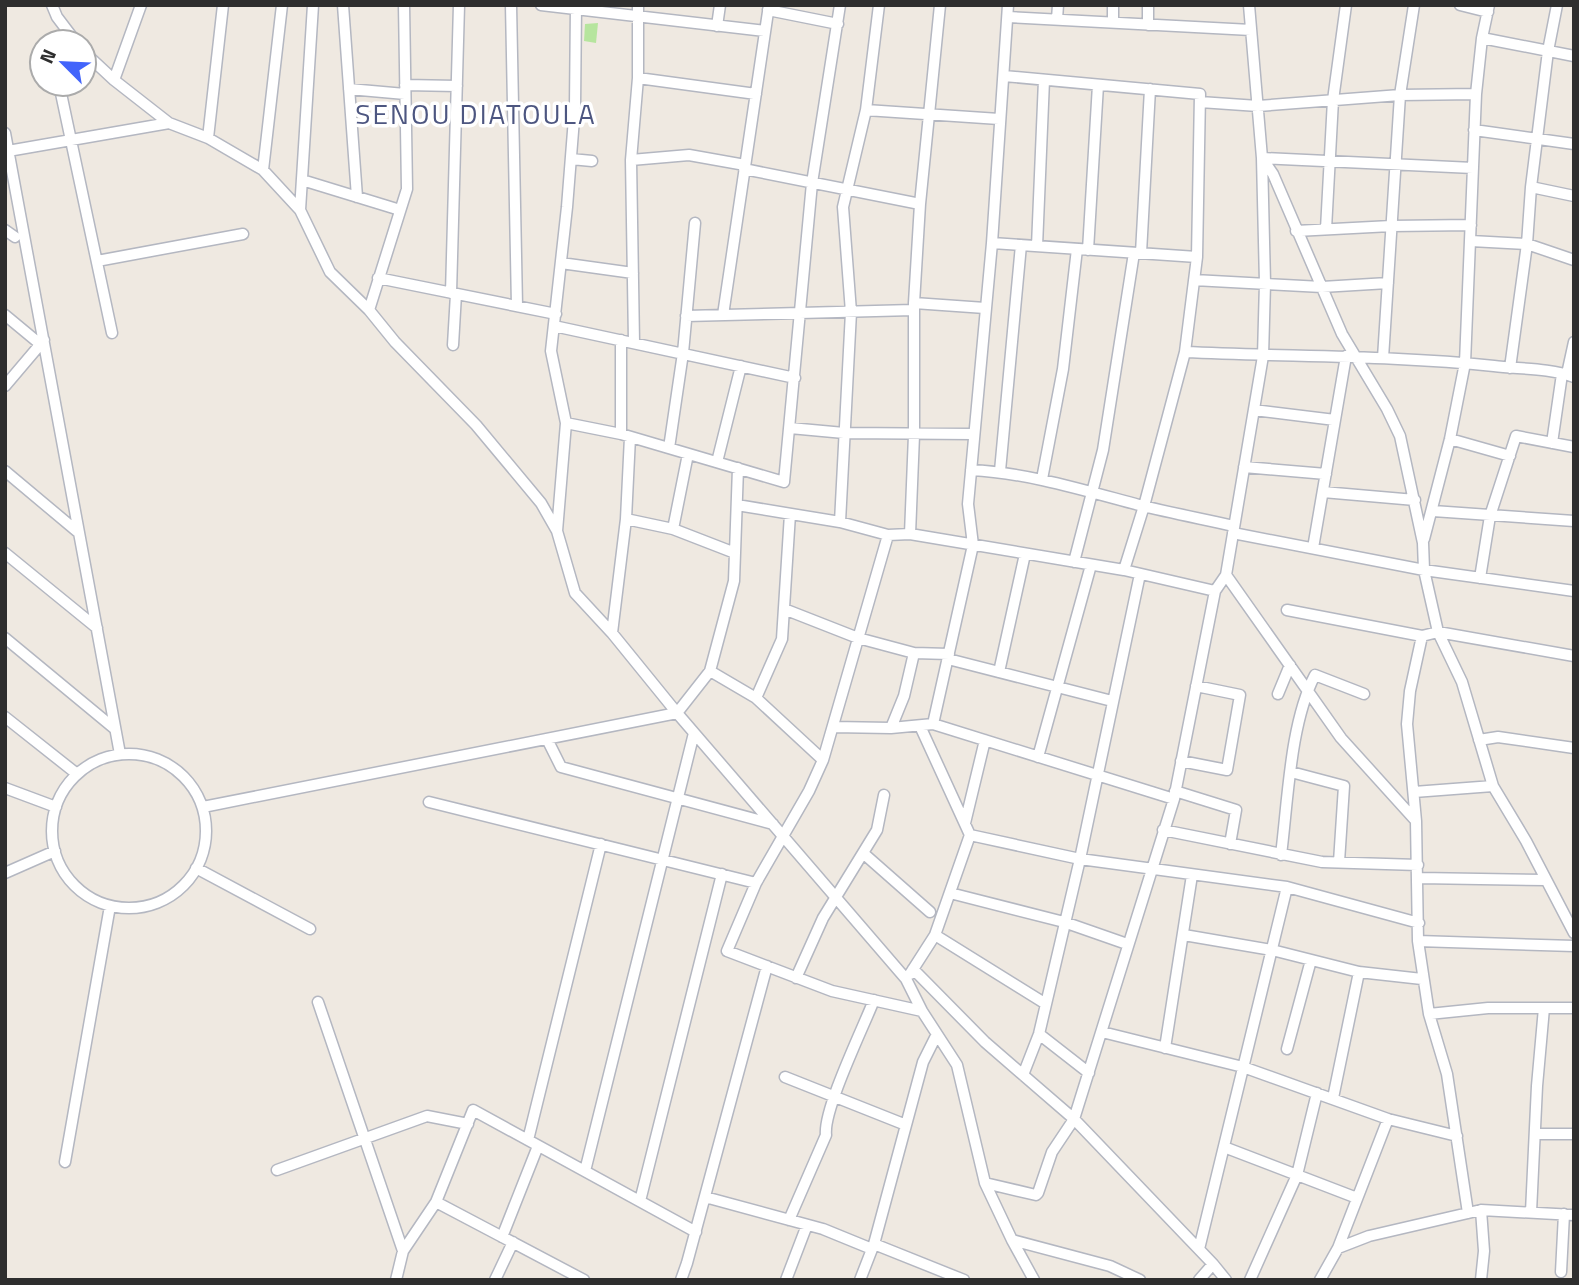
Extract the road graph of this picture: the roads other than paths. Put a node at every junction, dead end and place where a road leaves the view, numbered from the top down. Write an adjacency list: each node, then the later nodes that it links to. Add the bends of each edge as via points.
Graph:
1 (52, 5): 29 (street)
2 (63, 5): 29 (street)
3 (141, 5): 45 (street)
4 (223, 5): 65 (street)
5 (282, 5): 79 (street)
6 (313, 5): 80 (street)
7 (343, 5): 49 (street)
8 (404, 5): 51 (street)
9 (459, 5): 48 (street)
10 (512, 5): 115 (street)
11 (541, 5): 25 (street)
12 (720, 5): 35 (street)
13 (840, 5): 33 (street)
14 (879, 5): 59 (street)
15 (940, 5): 60 (street)
16 (1008, 5): 30 (street)
17 (1058, 5): 31 (street)
18 (1113, 5): 32 (street)
19 (1148, 5): 34 (street)
20 (1249, 5): 37 (street)
21 (1346, 5): 56 (street)
22 (1414, 5): 54 (street)
23 (1460, 5): 27 (street)
24 (1557, 5): 40 (street)
25 (576, 7): 28 (street); 71 (street)
26 (768, 8): 33 (street); 38 (street)
27 (1489, 8): 39 (street)
28 (638, 11): 35 (street); 44 (street)
29 (57, 17): 36 (street)
30 (1008, 17): 31 (street); 43 (street)
31 (1057, 19): 32 (street)
32 (1113, 23): 34 (street)
33 (838, 24): 81 (street)
34 (1147, 24): 37 (street)
35 (717, 26): 38 (street)
36 (65, 28)
37 (1251, 30): 58 (street)
38 (765, 31): 52 (street)
39 (1482, 38): 40 (street); 53 (street)
40 (1548, 51): 41 (street); 66 (street)
41 (1574, 56)
42 (98, 65): 45 (street)
43 (1004, 76): 46 (street); 61 (street)
44 (638, 78): 52 (street); 72 (street)
45 (114, 80): 62 (street)
46 (1044, 80): 47 (street); 101 (street)
47 (1098, 85): 50 (street); 102 (street)
48 (457, 86): 51 (street); 114 (street)
49 (349, 89): 51 (street); 84 (street)
50 (1150, 89): 57 (street, via 1200,94); 103 (street)
51 (405, 90): 88 (street, via 407,189)
52 (755, 93): 76 (street)
53 (1476, 94): 54 (street); 63 (street)
54 (1400, 95): 56 (street); 75 (street)
55 (62, 98): 67 (street)
56 (1333, 100): 58 (street); 74 (street)
57 (1200, 102): 58 (street); 104 (street)
58 (1258, 106): 70 (street)
59 (866, 110): 60 (street); 83 (street)
60 (930, 114): 61 (street); 86 (street)
61 (999, 119): 98 (street)
62 (169, 123): 65 (street); 67 (street)
63 (1474, 131): 66 (street); 77 (street)
64 (5, 133): 69 (street)
65 (208, 138): 79 (street)
66 (1537, 139): 68 (street); 82 (street)
67 (71, 140): 69 (street); 106 (street)
68 (1574, 144)
69 (9, 151): 78 (street)
70 (1262, 158): 74 (street); 94 (street); 111 (street)
71 (571, 159): 73 (street); 107 (street)
72 (631, 160): 76 (street, via 689,156); 108 (street)
73 (592, 161)
74 (1328, 161): 75 (street); 92 (street)
75 (1395, 164): 77 (street); 91 (street)
76 (744, 167): 81 (street); 123 (street)
77 (1473, 168): 90 (street)
78 (8, 169): 128 (street)
79 (263, 170): 87 (street)
80 (302, 180): 84 (street); 87 (street)
81 (812, 183): 83 (street); 120 (street)
82 (1531, 187): 85 (street); 99 (street)
83 (846, 189): 86 (street); 119 (street, via 843,207)
84 (357, 197): 88 (street)
85 (1574, 197)
86 (920, 204): 116 (street)
87 (300, 210): 118 (street, via 330,272)
88 (400, 210): 109 (street)
89 (695, 223): 124 (street)
90 (1471, 225): 91 (street); 97 (street)
91 (1391, 226): 92 (street); 112 (street)
92 (1326, 229): 94 (street)
93 (5, 230): 96 (street)
94 (1296, 231): 113 (street)
95 (243, 234): 106 (street)
96 (15, 237)
97 (1471, 241): 99 (street); 137 (street)
98 (992, 243): 100 (street); 117 (street)
99 (1527, 244): 105 (street); 139 (street)
100 (1021, 245): 101 (street); 162 (street)
101 (1037, 246): 102 (street)
102 (1083, 249): 103 (street); 164 (street)
103 (1138, 253): 104 (street); 165 (street)
104 (1197, 257): 110 (street)
105 (1574, 260)
106 (97, 261): 126 (street)
107 (561, 263): 108 (street); 121 (street)
108 (633, 273): 129 (street)
109 (377, 278): 114 (street); 118 (street)
110 (1194, 280): 111 (street); 132 (street)
111 (1265, 283): 113 (street); 134 (street)
112 (1388, 283): 113 (street); 136 (street)
113 (1322, 287): 135 (street)
114 (454, 293): 115 (street); 131 (street)
115 (517, 306): 121 (street)
116 (913, 307): 117 (street); 119 (street); 149 (street)
117 (985, 308): 150 (street)
118 (369, 310): 178 (street, via 476,425 541,503)
119 (851, 312): 120 (street); 147 (street)
120 (801, 313): 123 (street); 141 (street)
121 (556, 314): 125 (street)
122 (5, 315): 128 (street)
123 (723, 315): 124 (street)
124 (686, 316): 133 (street)
125 (554, 326): 127 (street); 145 (street, via 551,351)
126 (112, 332)
127 (621, 340): 129 (street); 148 (street)
128 (42, 342): 142 (street); 179 (street)
129 (634, 342): 133 (street)
130 (1574, 342): 140 (street)
131 (453, 345)
132 (1185, 352): 134 (street); 169 (street)
133 (683, 353): 138 (street); 154 (street)
134 (1263, 356): 135 (street); 143 (street)
135 (1351, 356): 136 (street); 144 (street); 167 (street, via 1387,408 1400,436)
136 (1383, 358): 137 (street)
137 (1465, 363): 139 (street); 151 (street)
138 (741, 366): 141 (street); 157 (street)
139 (1510, 368): 140 (street)
140 (1568, 375): 152 (street)
141 (794, 378): 146 (street)
142 (5, 386)
143 (1254, 410): 144 (street); 158 (street)
144 (1335, 420): 163 (street)
145 (566, 424): 148 (street); 178 (street)
146 (790, 428): 147 (street); 159 (street, via 784,482)
147 (845, 433): 149 (street); 175 (street)
148 (626, 435): 154 (street); 173 (street)
149 (914, 435): 150 (street); 180 (street)
150 (973, 435): 160 (street)
151 (1450, 439): 156 (street); 170 (street)
152 (1552, 443): 153 (street); 156 (street, via 1516,436)
153 (1574, 447)
154 (670, 448): 155 (street)
155 (688, 454): 157 (street); 176 (street)
156 (1510, 456): 172 (street)
157 (717, 462): 159 (street)
158 (1244, 467): 163 (street); 177 (street)
159 (738, 468): 168 (street)
160 (971, 470): 162 (street); 183 (street, via 968,505)
161 (5, 471): 179 (street)
162 (1000, 471): 164 (street)
163 (1326, 474): 166 (street)
164 (1042, 478): 165 (street)
165 (1092, 492): 169 (street); 188 (street)
166 (1323, 492): 167 (street); 184 (street)
167 (1415, 500): 182 (street)
168 (737, 505): 171 (street); 186 (street)
169 (1144, 506): 177 (street); 190 (street)
170 (1433, 511): 172 (street); 182 (street)
171 (790, 514): 175 (street); 197 (street)
172 (1490, 516): 174 (street); 194 (street)
173 (626, 519): 176 (street); 201 (street)
174 (1574, 521)
175 (840, 522): 181 (street)
176 (673, 529): 186 (street)
177 (1234, 529): 184 (street); 193 (street)
178 (557, 531): 201 (street, via 575,593)
179 (79, 533): 199 (street)
180 (910, 534): 181 (street); 183 (street)
181 (888, 536): 204 (street)
182 (1423, 543): 191 (street)
183 (973, 545): 187 (street); 206 (street)
184 (1313, 548): 191 (street)
185 (5, 553): 199 (street)
186 (735, 553): 209 (street, via 734,581)
187 (1026, 554): 188 (street); 210 (street)
188 (1074, 562): 189 (street)
189 (1091, 565): 190 (street); 212 (street)
190 (1124, 570): 192 (street)
191 (1424, 570): 194 (street); 200 (street)
192 (1140, 574): 195 (street); 217 (street)
193 (1226, 575): 195 (street); 208 (street)
194 (1480, 578): 196 (street)
195 (1215, 590): 211 (street)
196 (1574, 591)
197 (784, 609): 204 (street); 216 (street, via 782,639)
198 (1287, 610): 202 (street)
199 (97, 629): 224 (street)
200 (1438, 632): 202 (street); 207 (street); 228 (street, via 1462,682)
201 (612, 633): 218 (street)
202 (1422, 636): 239 (street, via 1407,724)
203 (5, 638): 224 (street)
204 (858, 638): 205 (street); 222 (street)
205 (915, 653): 206 (street); 223 (street)
206 (948, 656): 210 (street); 220 (street)
207 (1574, 656)
208 (1290, 664): 213 (street); 214 (street)
209 (710, 671): 216 (street); 218 (street)
210 (999, 672): 212 (street)
211 (1196, 686): 233 (street); 233 (street, via 1240,695 1227,770)
212 (1059, 687): 217 (street); 231 (street)
213 (1308, 689): 215 (street, via 1315,675); 234 (street); 246 (street, via 1341,738)
214 (1278, 694)
215 (1364, 694)
216 (756, 698): 232 (street)
217 (1112, 701): 236 (street)
218 (677, 713): 225 (street); 226 (street)
219 (5, 717): 235 (street)
220 (933, 724): 221 (street); 227 (street)
221 (920, 726): 223 (street); 247 (street)
222 (833, 727): 223 (street); 232 (street)
223 (891, 728)
224 (116, 729): 230 (street)
225 (694, 733): 242 (street); 248 (street)
226 (547, 739): 242 (street, via 562,767); 245 (street)
227 (985, 740): 231 (street); 247 (street)
228 (1479, 740): 229 (street, via 1498,737); 237 (street)
229 (1574, 748)
230 (120, 754): 235 (street); 245 (street, via 149,756 175,768)
231 (1038, 757): 236 (street)
232 (823, 760): 250 (street)
233 (1181, 761): 240 (street)
234 (1291, 772): 256 (street); 259 (street, via 1344,786)
235 (77, 774): 244 (street)
236 (1096, 775): 240 (street); 257 (street)
237 (1493, 786): 239 (street); 267 (street)
238 (5, 788): 244 (street)
239 (1414, 793): 246 (street)
240 (1175, 795): 249 (street); 253 (street, via 1236,810)
241 (884, 796): 255 (street, via 877,830)
242 (678, 798): 248 (street); 258 (street)
243 (429, 802): 252 (street)
244 (56, 807): 254 (street, via 52,826)
245 (203, 807): 261 (street, via 206,836)
246 (1416, 821): 260 (street)
247 (965, 823): 251 (street)
248 (773, 824): 250 (street)
249 (1163, 830): 253 (street); 262 (street)
250 (783, 835): 268 (street); 271 (street)
251 (970, 835): 257 (street); 270 (street)
252 (601, 844): 258 (street); 318 (street)
253 (1230, 844): 256 (street)
254 (55, 851): 263 (street); 272 (street, via 76,887)
255 (863, 853): 271 (street); 273 (street)
256 (1281, 855): 259 (street)
257 (1080, 859): 262 (street); 274 (street)
258 (663, 860): 264 (street); 323 (street)
259 (1339, 862): 260 (street)
260 (1418, 865): 266 (street)
261 (196, 868): 272 (street, via 182,887 157,903 139,908); 276 (street)
262 (1151, 870): 265 (street); 281 (street)
263 (5, 873)
264 (722, 874): 268 (street); 328 (street)
265 (1192, 875): 269 (street); 279 (street)
266 (1419, 878): 267 (street); 275 (street)
267 (1546, 880): 277 (street)
268 (756, 883): 285 (street, via 727,951)
269 (1287, 887): 275 (street); 283 (street)
270 (950, 893): 274 (street); 278 (street)
271 (836, 897): 288 (street); 289 (street)
272 (110, 906): 321 (street)
273 (930, 912)
274 (1064, 922): 281 (street); 293 (street)
275 (1419, 923): 280 (street)
276 (310, 929)
277 (1574, 933)
278 (935, 935): 286 (street); 293 (street)
279 (1184, 935): 283 (street); 301 (street)
280 (1418, 941): 282 (street); 290 (street)
281 (1127, 944): 298 (street)
282 (1574, 946)
283 (1272, 950): 284 (street); 303 (street)
284 (1311, 960): 287 (street); 302 (street)
285 (767, 967): 288 (street); 326 (street)
286 (913, 969): 289 (street); 305 (street)
287 (1359, 972): 290 (street); 309 (street)
288 (796, 978): 291 (street)
289 (906, 979): 296 (street)
290 (1422, 979): 297 (street)
291 (874, 1000): 296 (street); 308 (street)
292 (318, 1002): 317 (street)
293 (1046, 1004): 300 (street)
294 (1544, 1008): 295 (street); 297 (street); 314 (street)
295 (1574, 1008)
296 (922, 1011): 299 (street)
297 (1429, 1014): 316 (street, via 1447,1074)
298 (1102, 1032): 301 (street); 304 (street)
299 (937, 1034): 313 (street, via 923,1062); 325 (street, via 957,1065)
300 (1039, 1034): 304 (street); 305 (street)
301 (1165, 1048): 303 (street)
302 (1287, 1049)
303 (1243, 1068): 307 (street); 320 (street)
304 (1088, 1073): 310 (street)
305 (1023, 1075): 310 (street)
306 (785, 1077): 308 (street)
307 (1318, 1093): 309 (street); 324 (street)
308 (834, 1097): 313 (street); 334 (street, via 826,1135)
309 (1332, 1098): 311 (street)
310 (1074, 1119): 325 (street, via 1052,1152 1036,1195); 342 (street)
311 (1388, 1119): 316 (street); 327 (street)
312 (468, 1124): 317 (street, via 426,1116); 318 (street, via 473,1110); 329 (street)
313 (906, 1125): 340 (street)
314 (1535, 1134): 315 (street); 331 (street)
315 (1574, 1134)
316 (1457, 1136): 332 (street)
317 (365, 1139): 322 (street); 343 (street)
318 (528, 1140): 319 (street)
319 (538, 1146): 323 (street); 337 (street)
320 (1224, 1147): 324 (street); 342 (street)
321 (65, 1162)
322 (277, 1170)
323 (585, 1171): 328 (street)
324 (1297, 1175): 327 (street); 357 (street)
325 (985, 1183): 338 (street)
326 (705, 1196): 334 (street); 336 (street)
327 (1357, 1198): 341 (street)
328 (639, 1201): 336 (street)
329 (436, 1202): 337 (street); 343 (street)
330 (1481, 1210): 331 (street); 332 (street); 359 (street)
331 (1531, 1212): 333 (street)
332 (1468, 1213): 341 (street, via 1369,1236)
333 (1569, 1215): 345 (street)
334 (789, 1220): 335 (street)
335 (807, 1225): 340 (street); 350 (street)
336 (696, 1232): 349 (street)
337 (502, 1237): 339 (street)
338 (1012, 1240): 353 (street); 354 (street, via 1110,1266)
339 (513, 1242): 347 (street); 348 (street)
340 (873, 1247): 351 (street); 352 (street)
341 (1338, 1248): 358 (street)
342 (1199, 1249): 344 (street)
343 (403, 1251): 346 (street)
344 (1213, 1264): 355 (street); 356 (street)
345 (1561, 1272)
346 (396, 1280)
347 (495, 1280)
348 (584, 1280)
349 (681, 1280)
350 (786, 1280)
351 (860, 1280)
352 (964, 1280)
353 (1034, 1280)
354 (1140, 1280)
355 (1199, 1280)
356 (1226, 1280)
357 (1250, 1280)
358 (1320, 1280)
359 (1481, 1280)

